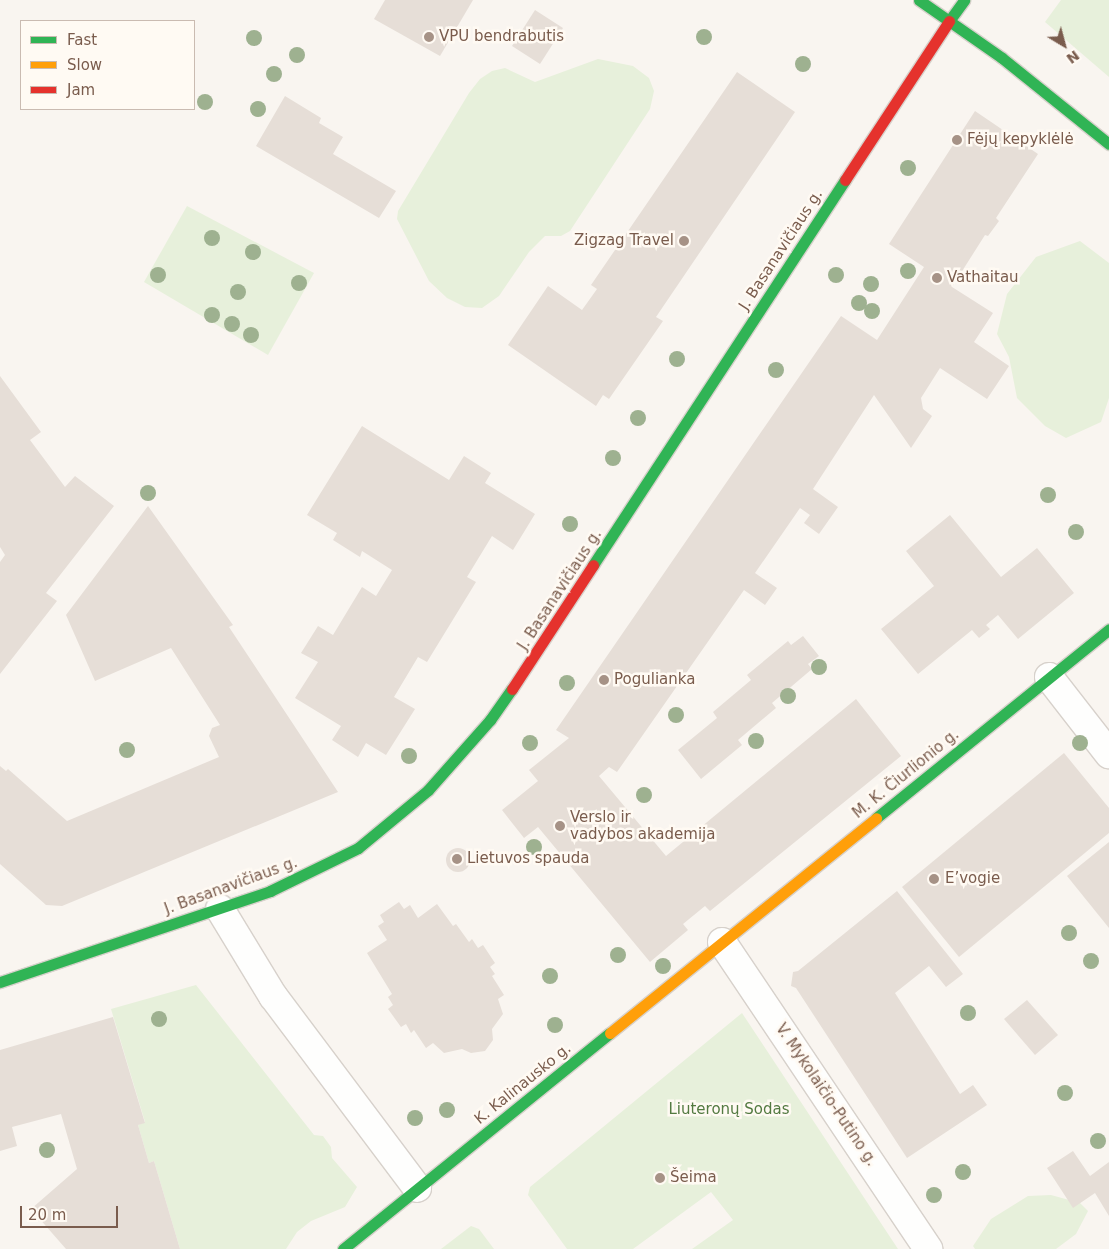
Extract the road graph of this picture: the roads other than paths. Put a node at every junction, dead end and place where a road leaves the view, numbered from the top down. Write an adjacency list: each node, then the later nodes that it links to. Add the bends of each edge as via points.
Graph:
1 (919, 0): 3 (main road)
2 (964, 0): 3 (main road, J. Basanavičiaus g.)
3 (949, 21): 4 (main road, via 1047,92); 8 (main road, J. Basanavičiaus g., via 524,671 459,758 398,817 358,848 270,891)
4 (1109, 144)
5 (1109, 629): 6 (main road, M. K. Čiurlionio g.)
6 (1049, 677): 7 (street); 9 (main road, M. K. Čiurlionio g.)
7 (1109, 754)
8 (220, 908): 10 (main road, J. Basanavičiaus g.); 11 (street, via 273,996)
9 (722, 942): 11 (main road, K. Kalinausko g.); 13 (street, V. Mykolaičio-Putino g.)
10 (0, 982)
11 (417, 1188): 12 (main road, K. Kalinausko g.)
12 (343, 1249)
13 (928, 1249)

